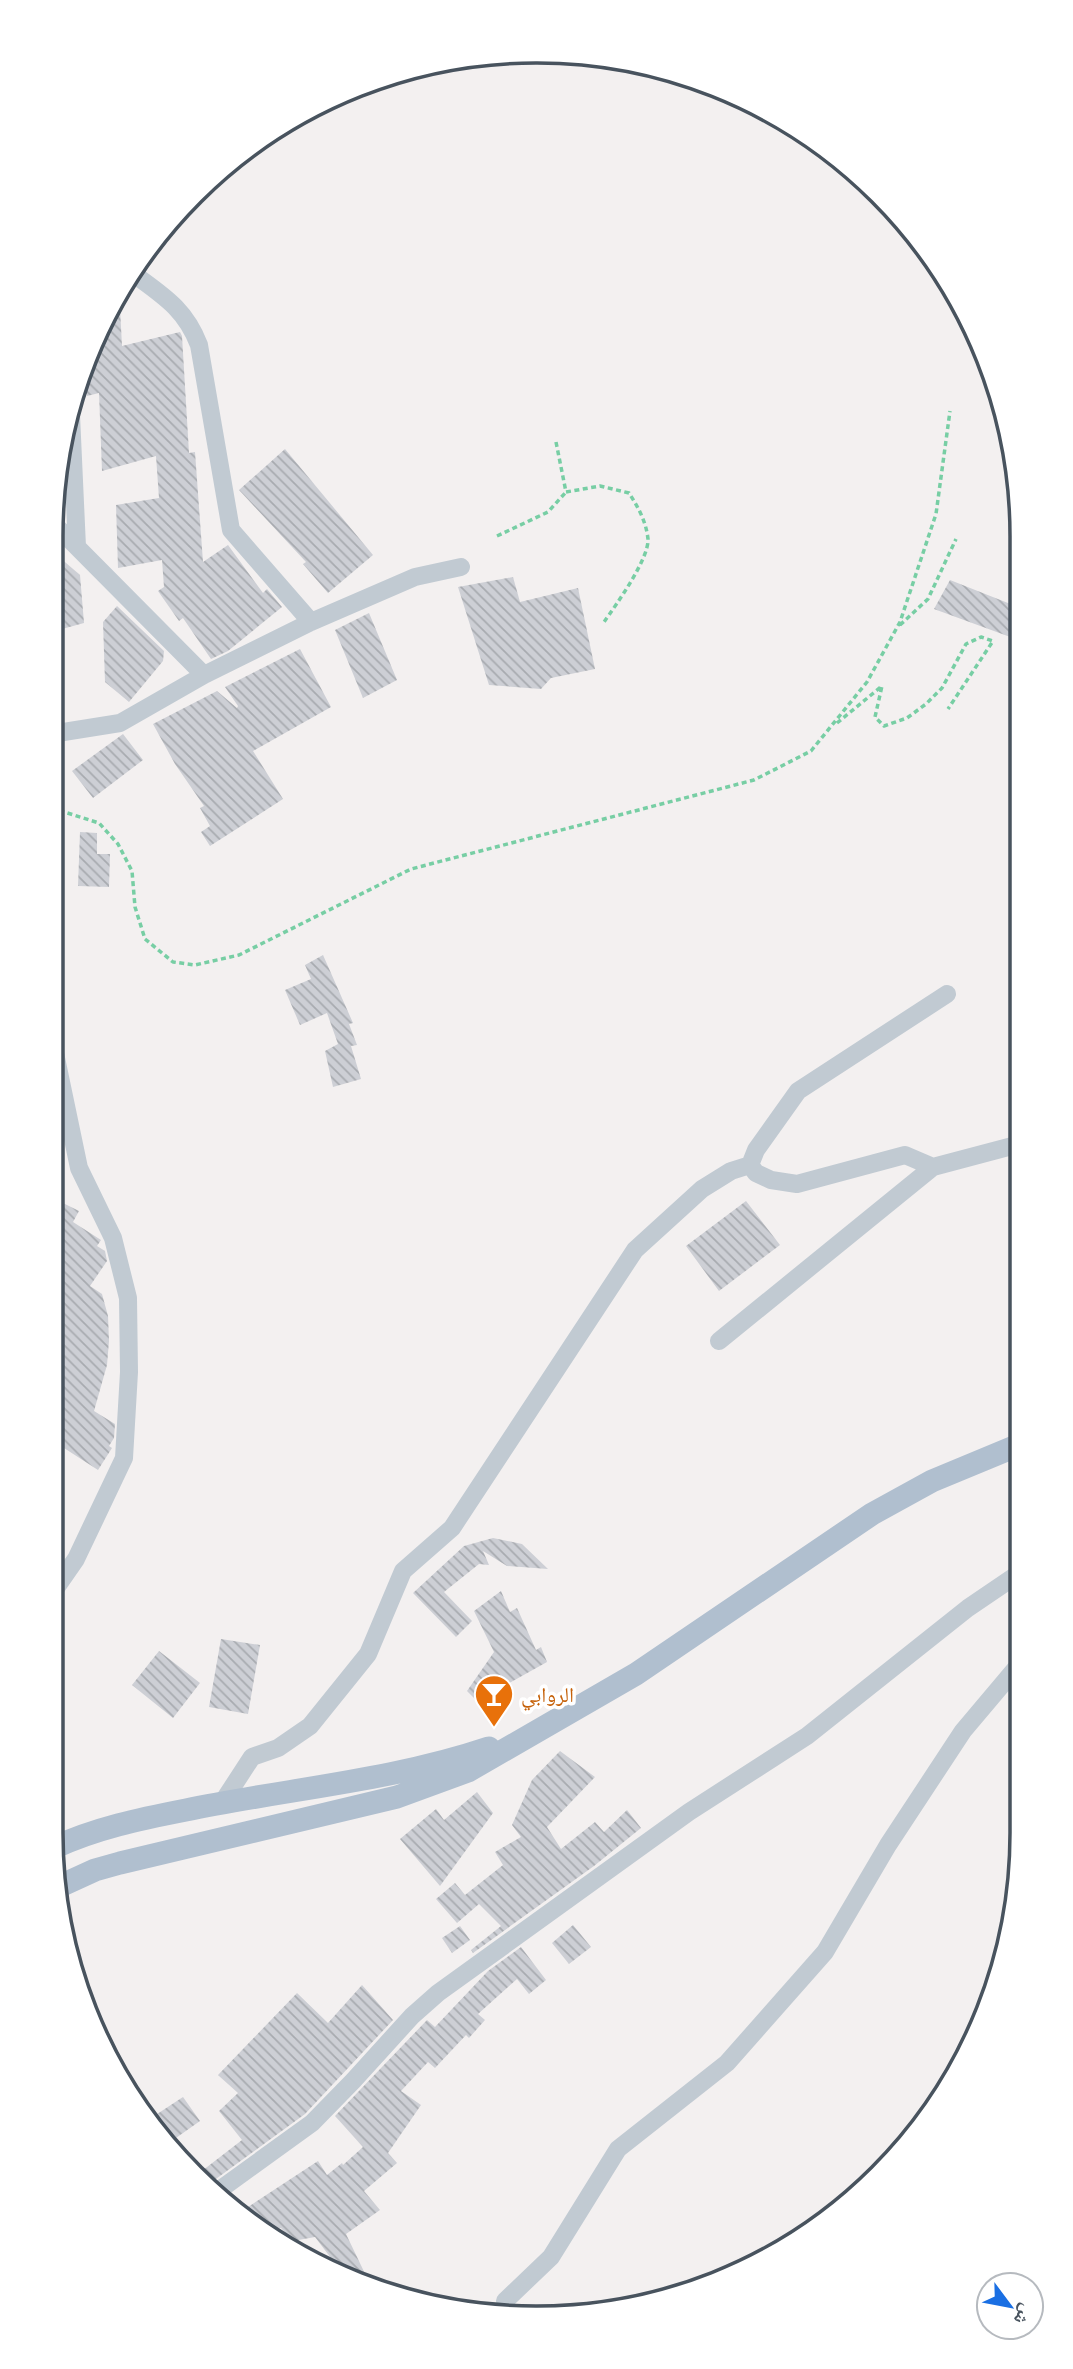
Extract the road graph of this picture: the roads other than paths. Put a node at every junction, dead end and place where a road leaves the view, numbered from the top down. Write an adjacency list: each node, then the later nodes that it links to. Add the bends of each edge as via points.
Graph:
1 (140, 279): 6 (street, via 173,304 191,325 199,345 231,530)
2 (72, 443): 4 (street)
3 (63, 533): 4 (street)
4 (77, 547): 7 (street)
5 (461, 567): 6 (street, via 415,578)
6 (311, 622): 7 (street)
7 (204, 675): 8 (street, via 120,723)
8 (63, 732)
9 (947, 994): 12 (street, via 798,1090)
10 (63, 1091): 16 (street, via 79,1168 113,1238 128,1298 129,1372 124,1458)
11 (1010, 1147): 13 (street)
12 (750, 1165): 13 (street, via 771,1180 797,1184 905,1155); 20 (street, via 702,1189 635,1250 452,1528 403,1571 368,1654 310,1726 278,1748 252,1757)
13 (933, 1167): 14 (street)
14 (719, 1341)
15 (1010, 1449): 19 (main road, via 932,1481 872,1514 636,1674)
16 (63, 1578)
17 (1010, 1579): 23 (street, via 807,1736 689,1812 438,1993 312,2123)
18 (1010, 1675): 24 (street, via 963,1731 825,1952 727,2063 618,2149 551,2257)
19 (525, 1736): 20 (main road, via 408,1770); 22 (main road, via 468,1771 397,1797 120,1863)
20 (222, 1803): 21 (main road, via 116,1824)
21 (63, 1843)
22 (66, 1883)
23 (223, 2187)
24 (505, 2301)

